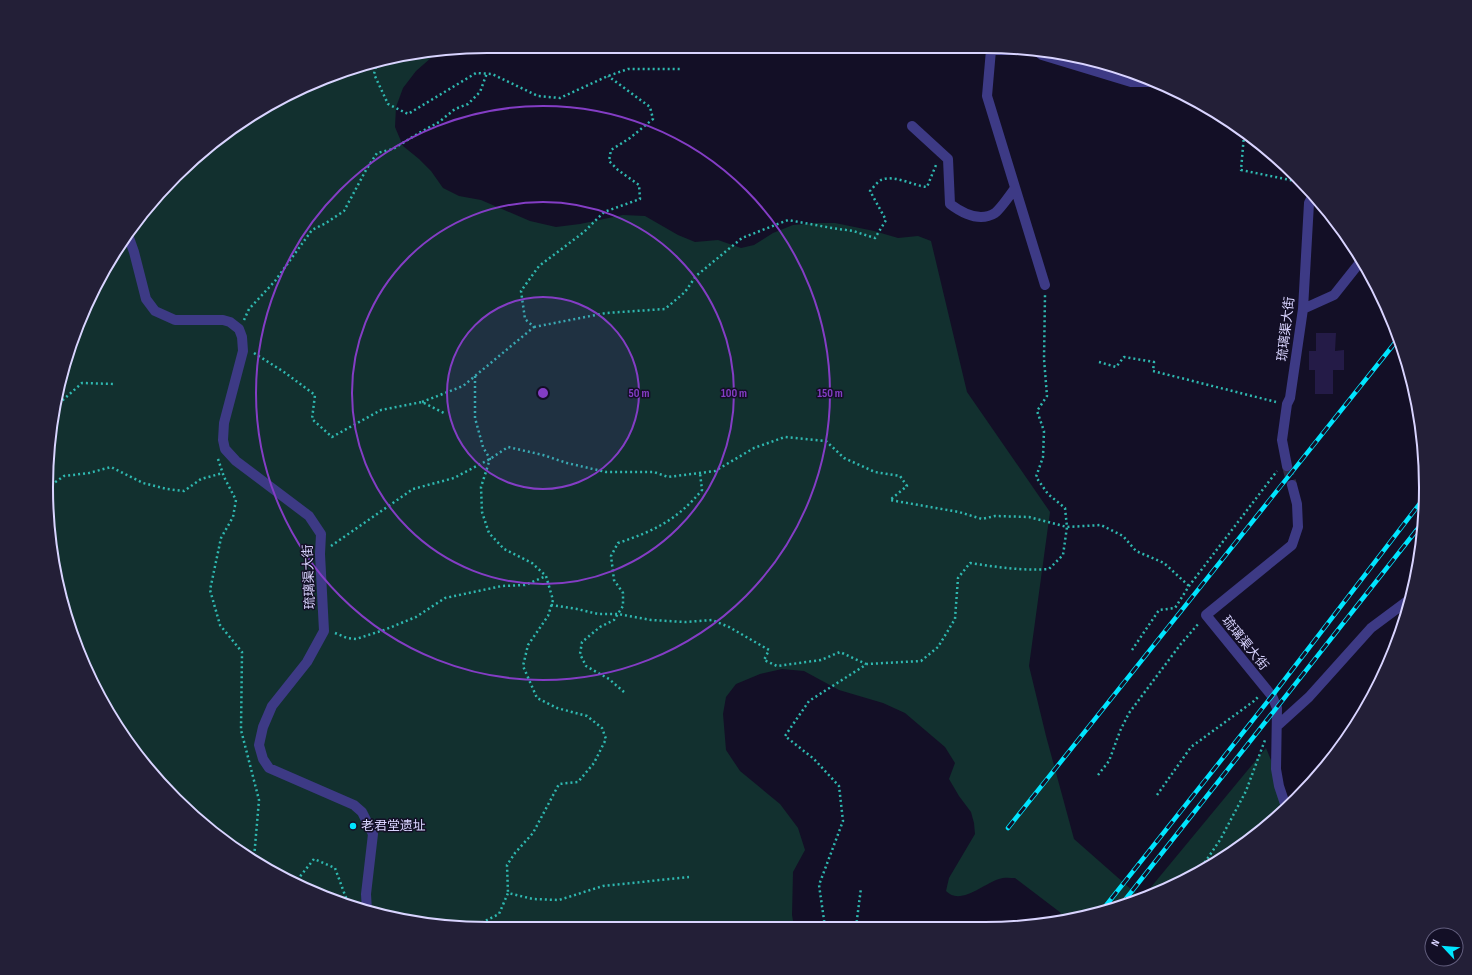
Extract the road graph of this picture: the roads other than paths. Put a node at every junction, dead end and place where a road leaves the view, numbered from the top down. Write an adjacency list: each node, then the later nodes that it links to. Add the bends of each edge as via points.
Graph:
1 (991, 53): 5 (street, via 987,96)
2 (1055, 59): 3 (street, via 1131,82)
3 (1140, 82)
4 (912, 126): 5 (street, via 948,159 950,204 969,216 983,216 995,212)
5 (1015, 188): 9 (street)
6 (1310, 200): 10 (street, 琉璃渠大街)
7 (130, 241): 16 (street, 琉璃渠大街, via 146,299 155,311 175,320 223,320 239,329 243,351 224,423 225,449 236,461 309,516 320,534 324,631 307,662 272,706 259,745 269,768 354,805 362,812 373,834)
8 (1358, 265): 10 (street, via 1334,294)
9 (1046, 284)
10 (1303, 309): 11 (street, 琉璃渠大街, via 1282,440)
11 (1286, 463)
12 (1292, 485): 14 (street, 琉璃渠大街, via 1297,504 1298,527 1292,545 1206,615 1272,696 1277,708)
13 (1403, 604): 14 (street, via 1371,628 1309,697)
14 (1277, 726): 15 (street, 琉璃渠大街, via 1276,769)
15 (1284, 802)
16 (367, 905)

